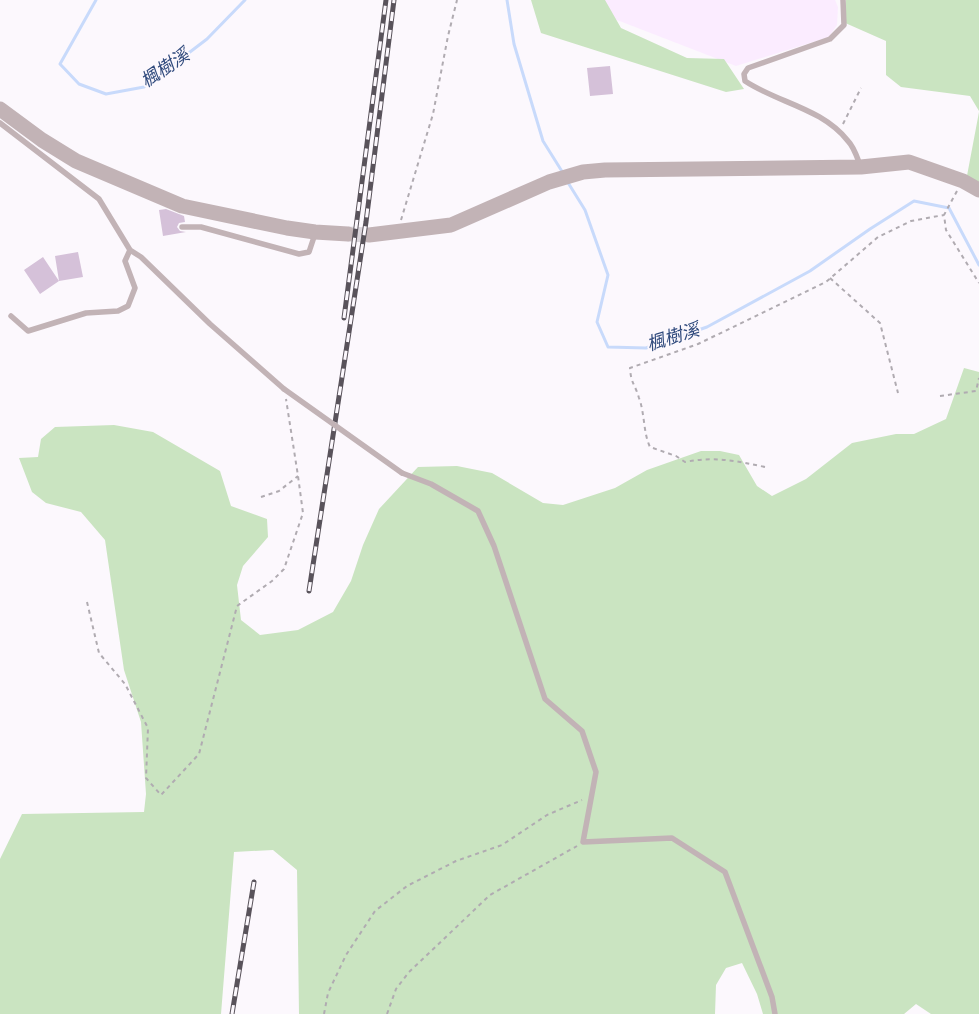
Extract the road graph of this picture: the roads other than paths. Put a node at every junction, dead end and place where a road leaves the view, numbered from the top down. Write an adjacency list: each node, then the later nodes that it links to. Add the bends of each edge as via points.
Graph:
1 (843, 0): 4 (lane, via 844,24 830,39 748,68 744,74 745,81 760,91 814,112 840,131 850,142)
2 (0, 109): 7 (street, via 76,161 182,206)
3 (0, 122): 10 (lane, via 99,199)
4 (861, 167): 5 (street, via 909,162); 9 (street, via 583,172 549,182 451,226)
5 (979, 190)
6 (182, 227): 7 (lane, via 201,227 299,254 309,252)
7 (315, 232): 8 (street)
8 (348, 234)
9 (369, 235)
10 (130, 250): 11 (lane, via 125,261 135,288 128,306 118,311 86,313 28,331); 12 (lane, bridge, via 284,389 402,473 431,484 478,511 494,546 545,699 582,731 596,772 583,842 672,838 725,872 772,997)
11 (11, 316)
12 (775, 1014)

